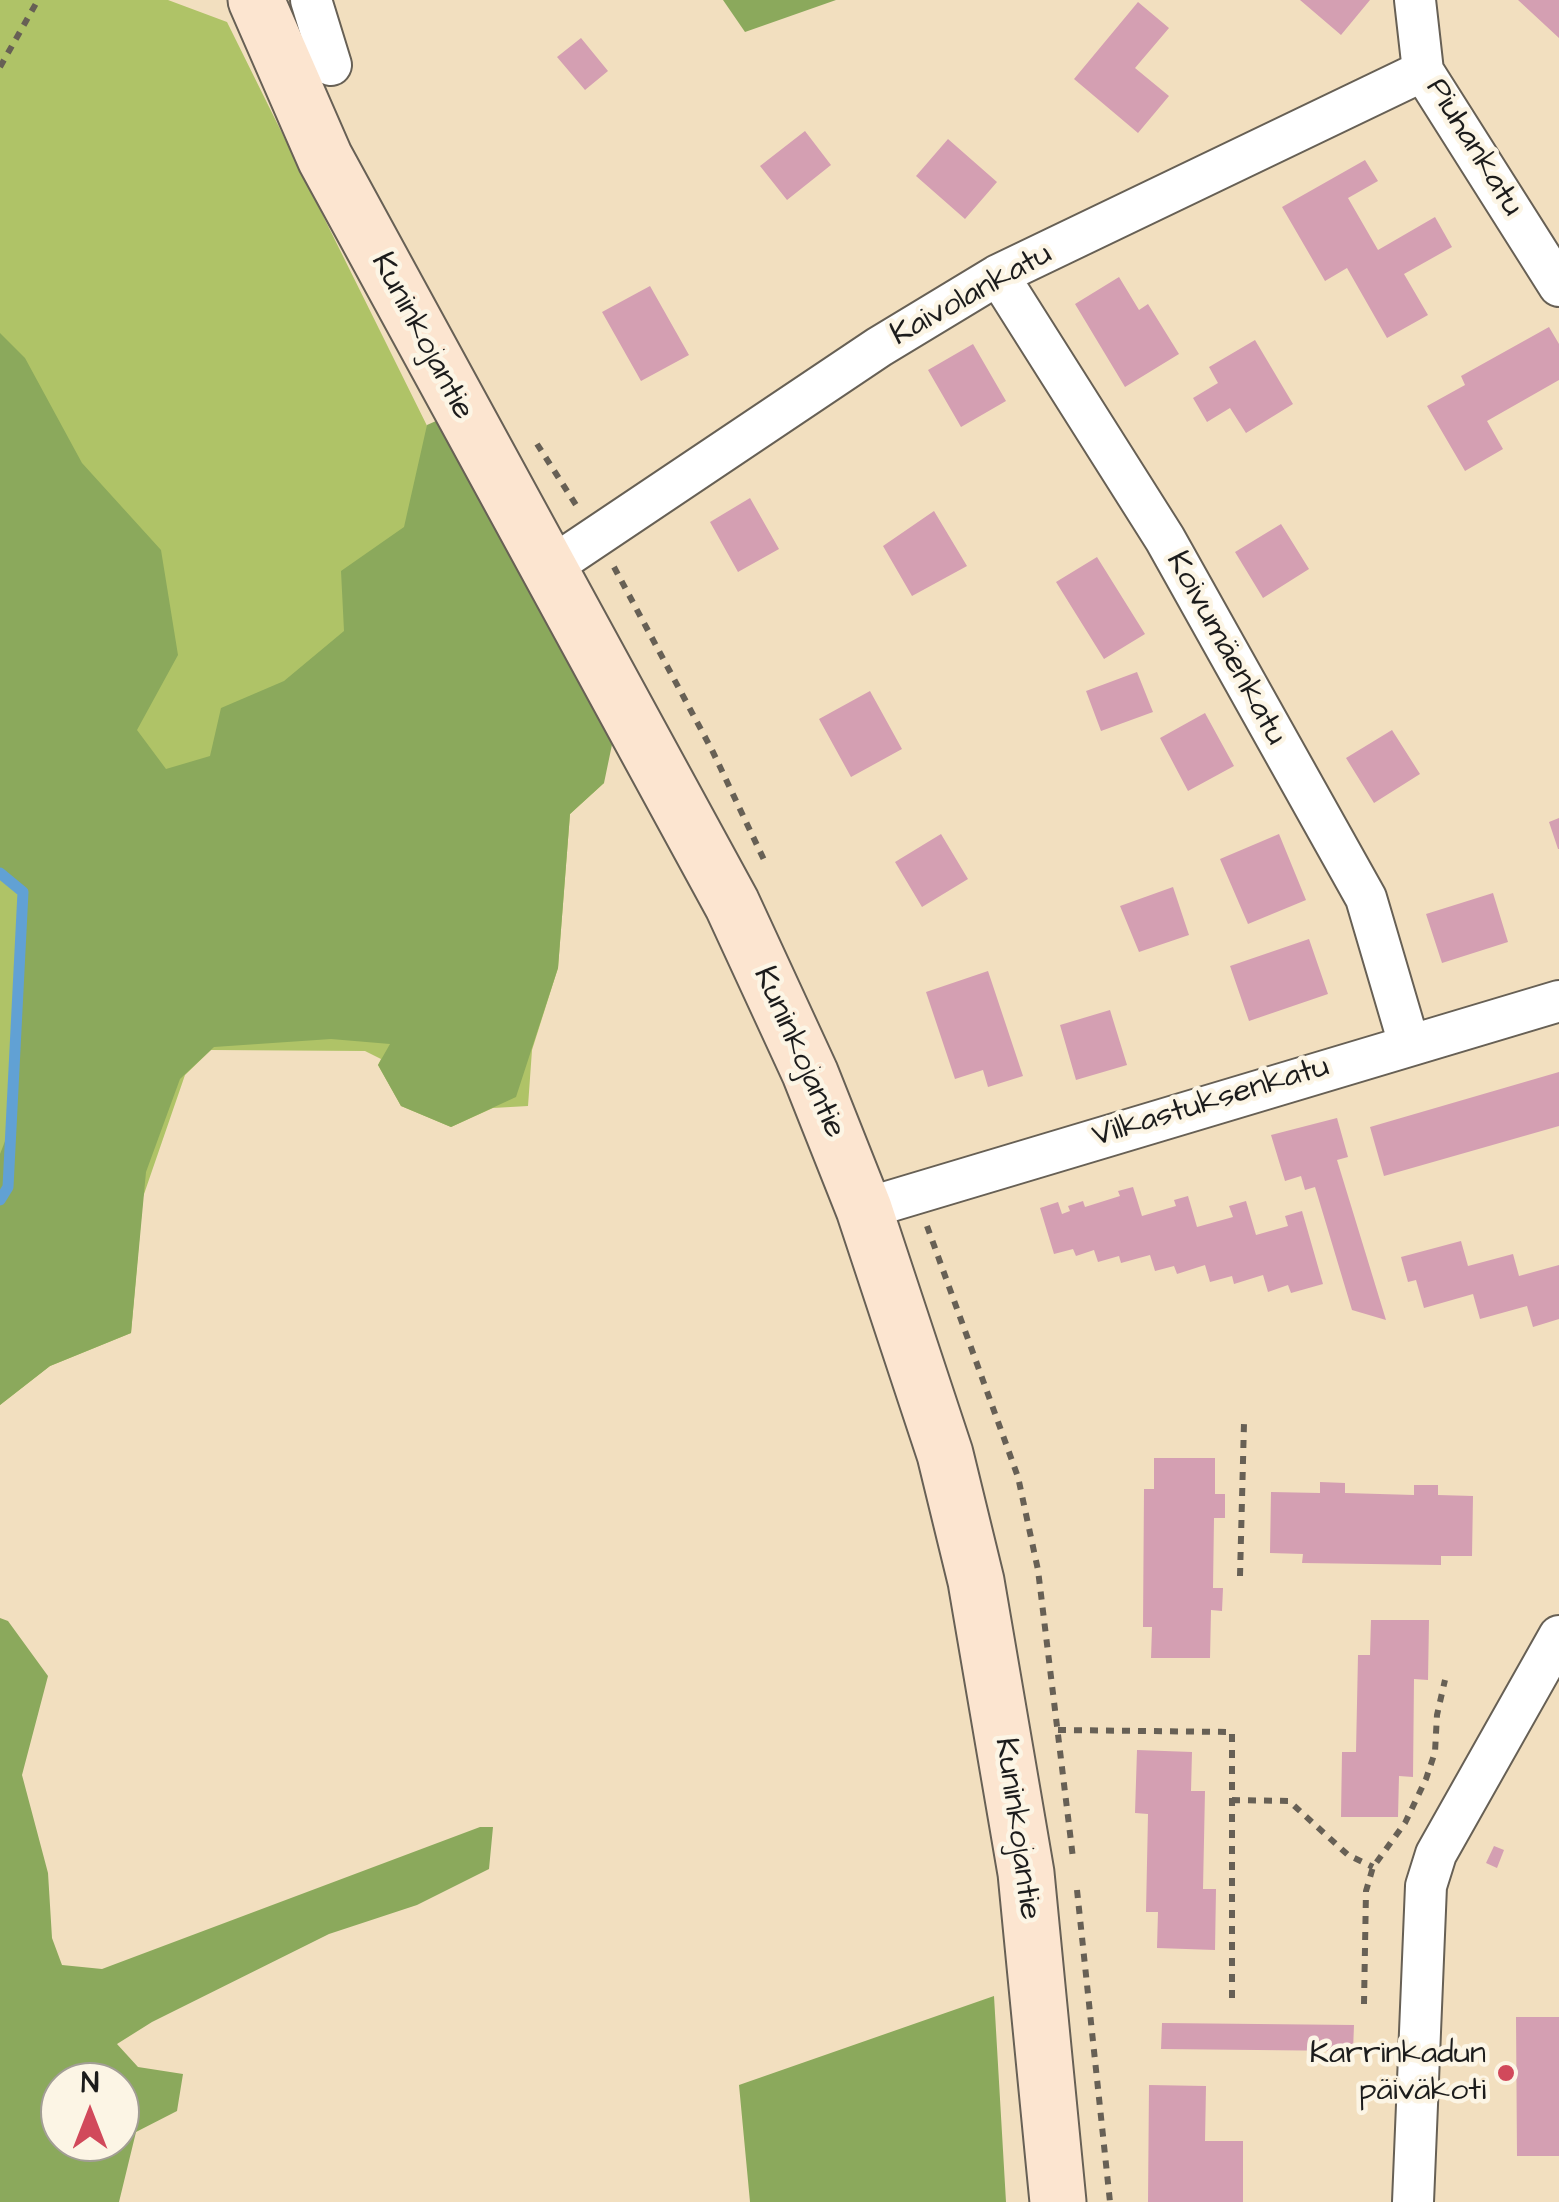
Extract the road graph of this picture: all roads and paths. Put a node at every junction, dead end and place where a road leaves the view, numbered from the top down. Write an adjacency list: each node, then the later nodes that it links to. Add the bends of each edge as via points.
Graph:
1 (38, 0): 6 (path)
2 (256, 0): 10 (main road, Kuninkojantie, via 325,158)
3 (311, 0): 5 (street)
4 (1415, 0): 7 (street, Piuhankatu)
5 (331, 64)
6 (0, 66)
7 (1423, 71): 8 (street, Kaivolankatu); 9 (street, Piuhankatu)
8 (998, 275): 10 (street, Kaivolankatu); 12 (street, Koivumäenkatu, via 1165,539 1366,898)
9 (1559, 286)
10 (548, 570): 13 (main road, Kuninkojantie, via 732,904)
11 (1559, 1001): 12 (street, Vilkastuksenkatu)
12 (1409, 1044): 13 (street, Vilkastuksenkatu)
13 (864, 1209): 21 (main road, Kuninkojantie, via 946,1454 976,1581 1026,1873)
14 (1244, 1423): 15 (path)
15 (1240, 1576)
16 (1559, 1636): 22 (street, via 1436,1854 1426,1886)
17 (1058, 1730): 18 (path, via 1232,1732)
18 (1232, 1800): 19 (path, via 1290,1801 1348,1856); 20 (path)
19 (1373, 1867)
20 (1232, 2000)
21 (1058, 2202)
22 (1414, 2202)

